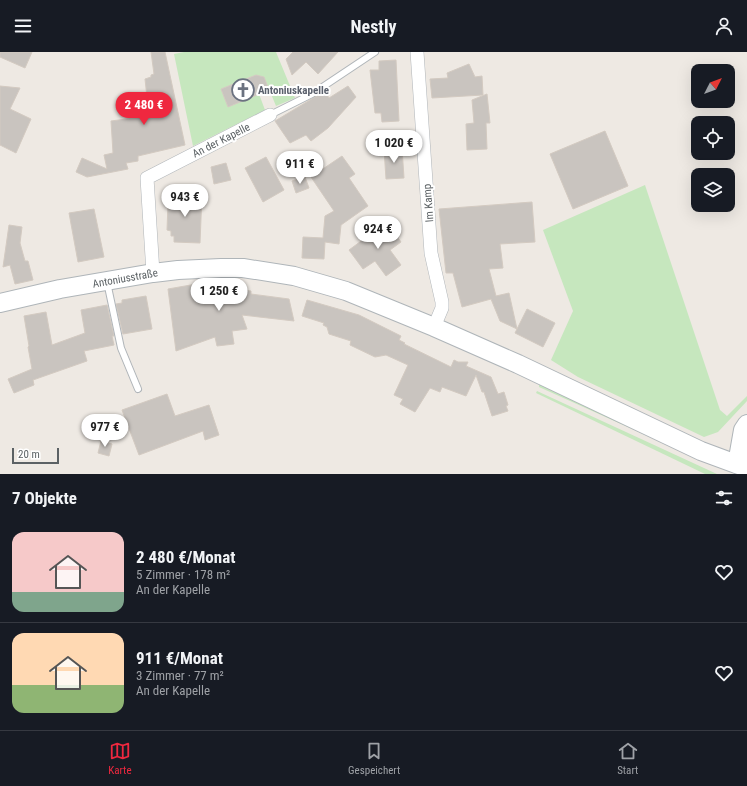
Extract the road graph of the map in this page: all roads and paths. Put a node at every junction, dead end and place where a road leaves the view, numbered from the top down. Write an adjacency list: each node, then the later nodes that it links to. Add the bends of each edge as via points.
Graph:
1 (375, 52): 3 (lane, An der Kapelle, via 312,94)
2 (417, 52): 7 (street, Im Kamp, via 431,253 442,302)
3 (270, 115): 4 (street, An der Kapelle, via 147,178)
4 (153, 272): 5 (street, Antoniusstraße); 7 (street, Antoniusstraße, via 236,268 269,271 346,291)
5 (106, 281): 6 (street, Antoniusstraße); 8 (lane, via 121,348)
6 (0, 303)
7 (434, 328): 10 (street, Antoniusstraße, via 518,364 701,451)
8 (138, 389)
9 (747, 424): 10 (street, via 743,430)
10 (742, 466)

